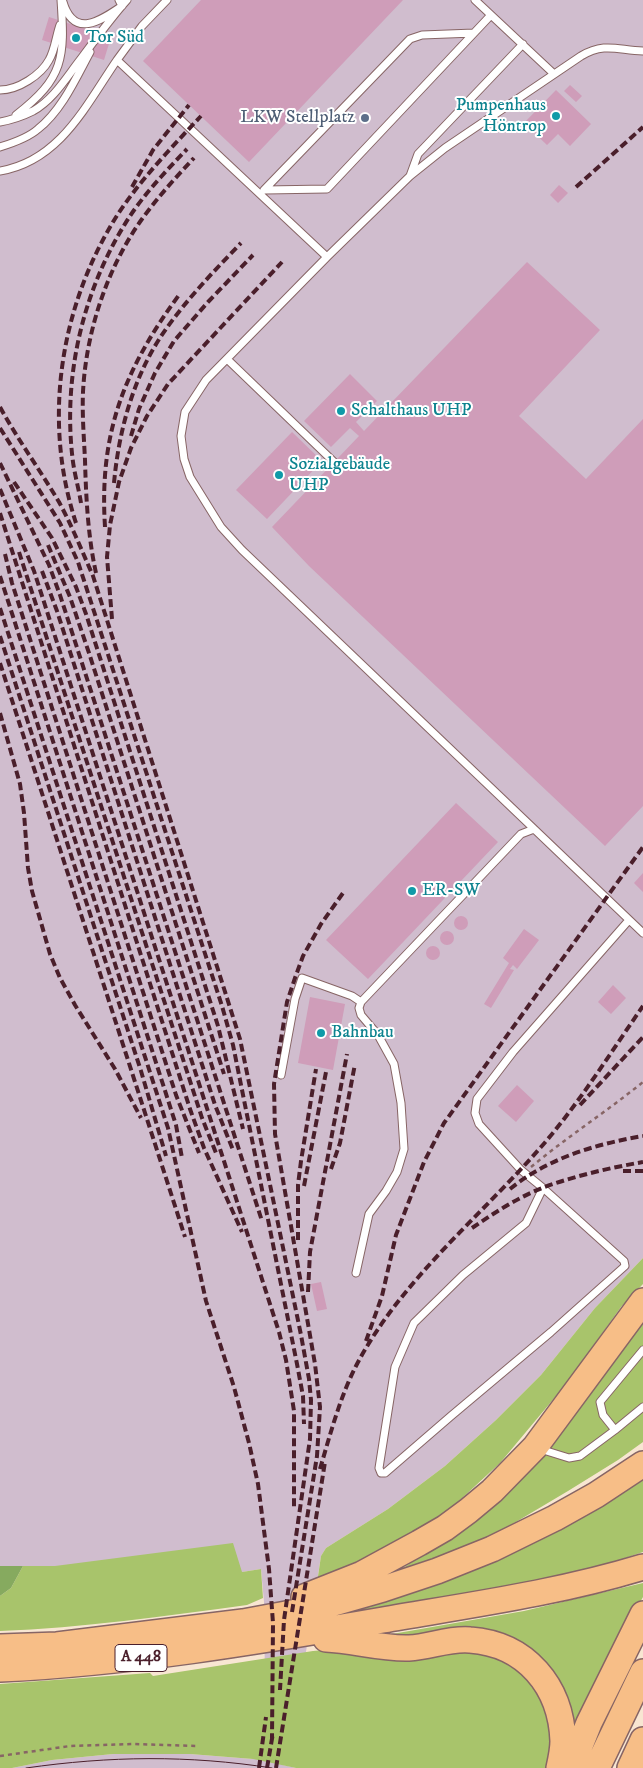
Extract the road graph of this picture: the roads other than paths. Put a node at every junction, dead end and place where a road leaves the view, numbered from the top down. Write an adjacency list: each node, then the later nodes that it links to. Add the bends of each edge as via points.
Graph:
1 (62, 0): 5 (lane, via 70,17 85,24 103,20); 7 (lane)
2 (127, 0): 5 (lane)
3 (167, 0): 12 (lane, via 142,26)
4 (476, 0): 6 (lane)
5 (120, 3): 8 (lane)
6 (491, 15): 9 (lane); 10 (lane)
7 (62, 17): 14 (lane, via 49,60 37,74 20,85); 15 (lane, via 62,51 50,83 36,100)
8 (105, 26): 15 (lane, via 47,101 33,111); 17 (lane, via 69,90 39,129)
9 (474, 33): 20 (lane, via 422,35 410,39); 20 (lane, via 327,189)
10 (523, 44): 13 (lane); 19 (lane, via 418,154)
11 (643, 51): 13 (lane, via 594,49)
12 (117, 60): 18 (lane, via 65,135 49,150); 20 (lane)
13 (554, 74): 19 (lane, via 445,148)
14 (0, 90)
15 (9, 120): 16 (lane)
16 (0, 122)
17 (0, 147)
18 (0, 171)
19 (410, 176): 21 (lane)
20 (262, 192): 21 (lane)
21 (327, 256): 22 (lane)
22 (227, 359): 23 (lane); 24 (lane, via 206,380 185,412 181,436 190,478 220,527)
23 (334, 462)
24 (534, 829): 25 (lane); 27 (lane, via 521,834)
25 (629, 920): 26 (lane); 29 (lane, via 512,1052 477,1099 475,1113 479,1124 524,1173)
26 (643, 933)
27 (362, 1002): 28 (lane, via 302,978); 30 (lane, via 359,1008 361,1015 378,1035 394,1064 404,1149 397,1172 369,1214)
28 (281, 1075)
29 (543, 1188): 29 (lane, via 526,1223 462,1275 414,1323 396,1367 378,1468 381,1474 625,1266 624,1261)
30 (356, 1273)
31 (643, 1302): 35 (highway)
32 (643, 1350): 34 (lane, via 600,1402 603,1415)
33 (643, 1406): 34 (lane)
34 (615, 1430): 35 (lane, via 580,1456 569,1458)
35 (535, 1447): 39 (highway, via 492,1491 445,1528 362,1574 304,1597)
36 (643, 1464): 39 (highway, A 448, via 564,1514 492,1549 401,1584 313,1609)
37 (632, 1570): 40 (highway, via 537,1594)
38 (643, 1614): 46 (highway)
39 (121, 1638): 41 (highway, A 448)
40 (281, 1638): 42 (highway, A 448, via 115,1661); 45 (highway, via 341,1639 410,1648 454,1640 496,1644 535,1668 554,1697 563,1743)
41 (0, 1647)
42 (0, 1669)
43 (643, 1672): 47 (highway)
44 (643, 1740): 48 (highway)
45 (559, 1768)
46 (571, 1768)
47 (597, 1768)
48 (630, 1768)

